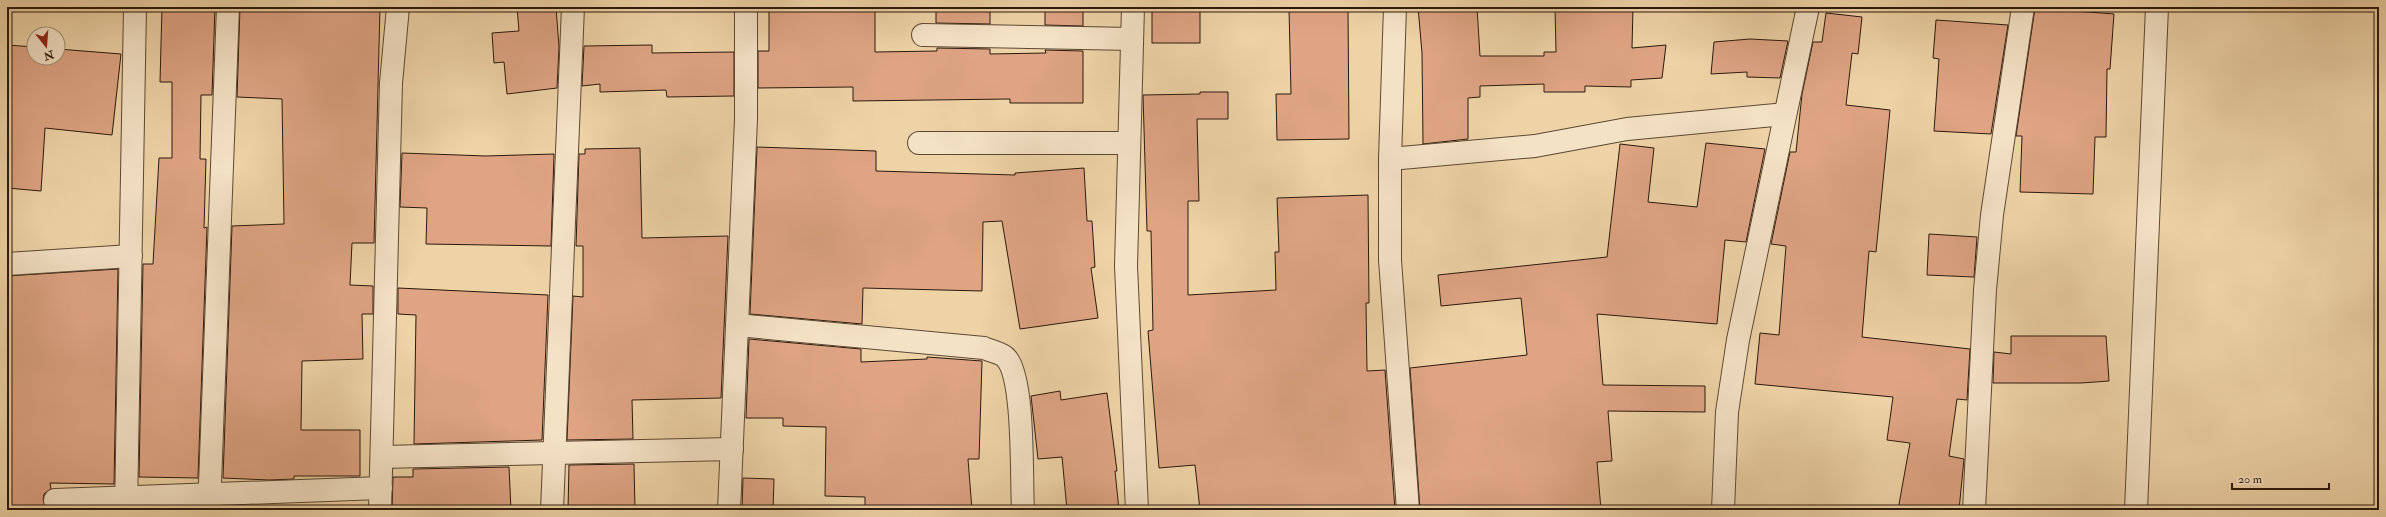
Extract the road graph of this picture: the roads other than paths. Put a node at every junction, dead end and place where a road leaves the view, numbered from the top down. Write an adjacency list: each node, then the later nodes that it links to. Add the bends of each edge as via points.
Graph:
1 (135, 7): 17 (street)
2 (228, 7): 25 (street)
3 (398, 7): 22 (street, via 391,83)
4 (573, 7): 21 (street)
5 (746, 7): 19 (street, via 746,118)
6 (1133, 7): 12 (street)
7 (1395, 7): 16 (street)
8 (1808, 7): 13 (street)
9 (2023, 7): 34 (street, via 1992,215)
10 (2157, 7): 35 (street)
11 (923, 35): 12 (street)
12 (1132, 39): 15 (street)
13 (1785, 114): 16 (street, via 1627,129 1535,146); 33 (street, via 1737,347 1727,412)
14 (919, 143): 15 (street)
15 (1128, 143): 31 (street, via 1126,266)
16 (1390, 159): 32 (street, via 1390,260)
17 (131, 256): 18 (street); 26 (street)
18 (7, 264)
19 (737, 325): 20 (street); 30 (street, via 984,348 1005,357 1013,368 1018,391)
20 (732, 449): 21 (street); 29 (street)
21 (556, 452): 22 (street); 28 (street)
22 (382, 457): 23 (street)
23 (381, 488): 25 (street); 27 (street)
24 (55, 500): 26 (street)
25 (209, 502): 26 (street)
26 (127, 504)
27 (380, 510)
28 (552, 510)
29 (729, 510)
30 (1023, 510)
31 (1137, 510)
32 (1408, 510)
33 (1723, 510)
34 (1974, 510)
35 (2136, 510)

